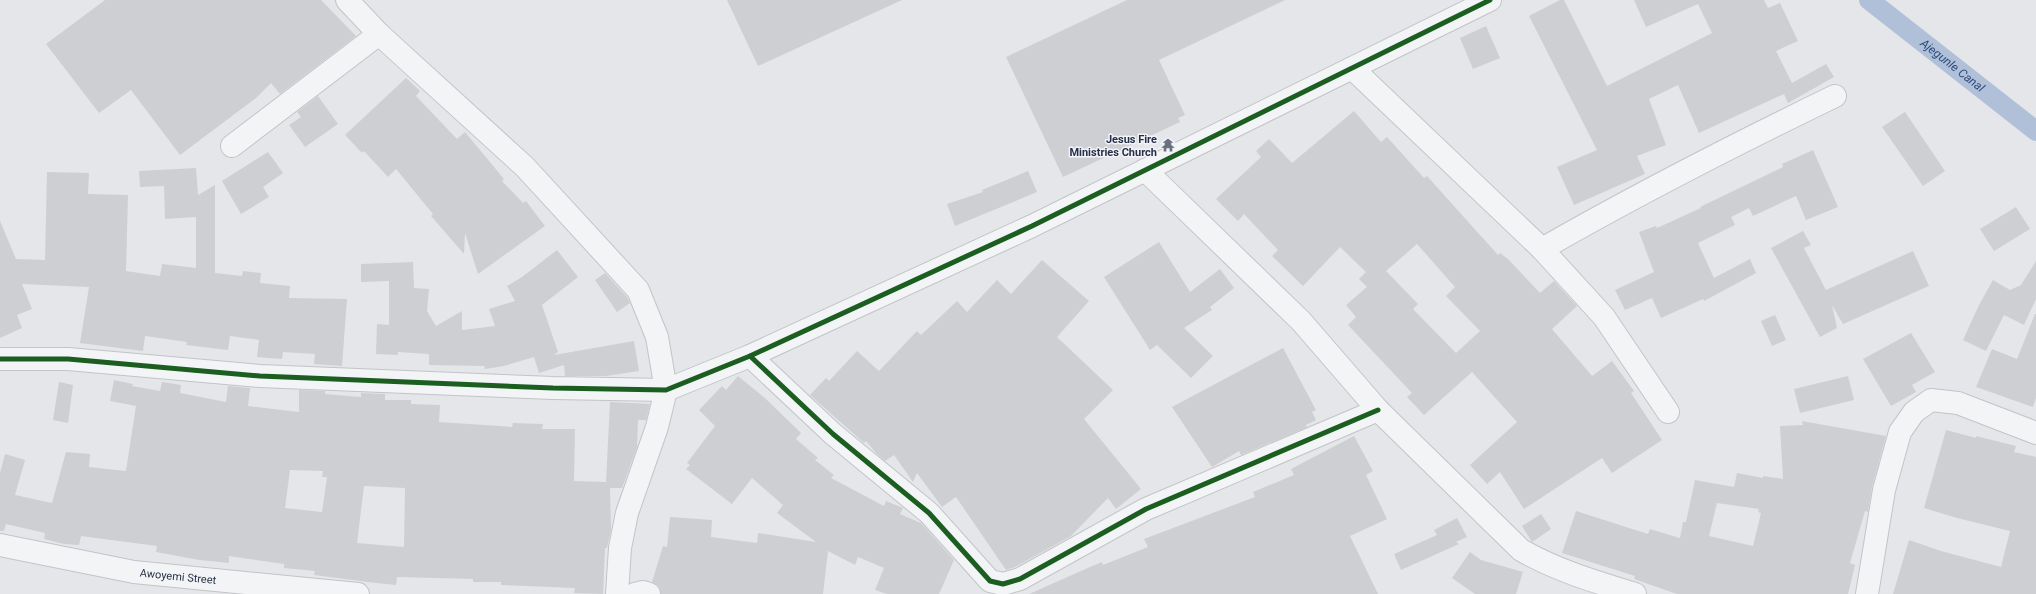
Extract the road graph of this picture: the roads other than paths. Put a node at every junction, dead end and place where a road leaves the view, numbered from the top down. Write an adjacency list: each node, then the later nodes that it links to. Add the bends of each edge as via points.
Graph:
1 (347, 0): 3 (street)
2 (1490, 0): 4 (street)
3 (379, 34): 6 (street); 11 (street, via 525,167 638,290 657,337)
4 (1352, 68): 7 (street); 8 (street)
5 (1835, 96): 8 (street, via 1602,214)
6 (232, 146)
7 (1145, 170): 9 (street, via 1025,229); 12 (street, via 1301,321)
8 (1542, 249): 13 (street, via 1604,317)
9 (750, 356): 11 (street); 12 (street, via 833,434 929,513 990,581 1003,584 1020,579 1146,509)
10 (0, 359): 11 (street, via 68,359 260,376)
11 (666, 390): 17 (street, via 657,427 627,513 620,548)
12 (1378, 410): 20 (street, via 1521,550 1576,576)
13 (1668, 412)
14 (2036, 432): 21 (street, via 1958,403 1931,400 1914,412 1900,432 1884,490)
15 (0, 545): 16 (street, Awoyemi Street, via 134,572)
16 (358, 594)
17 (617, 594)
18 (635, 594): 19 (street)
19 (649, 594)
20 (1636, 594)
21 (1867, 594)

